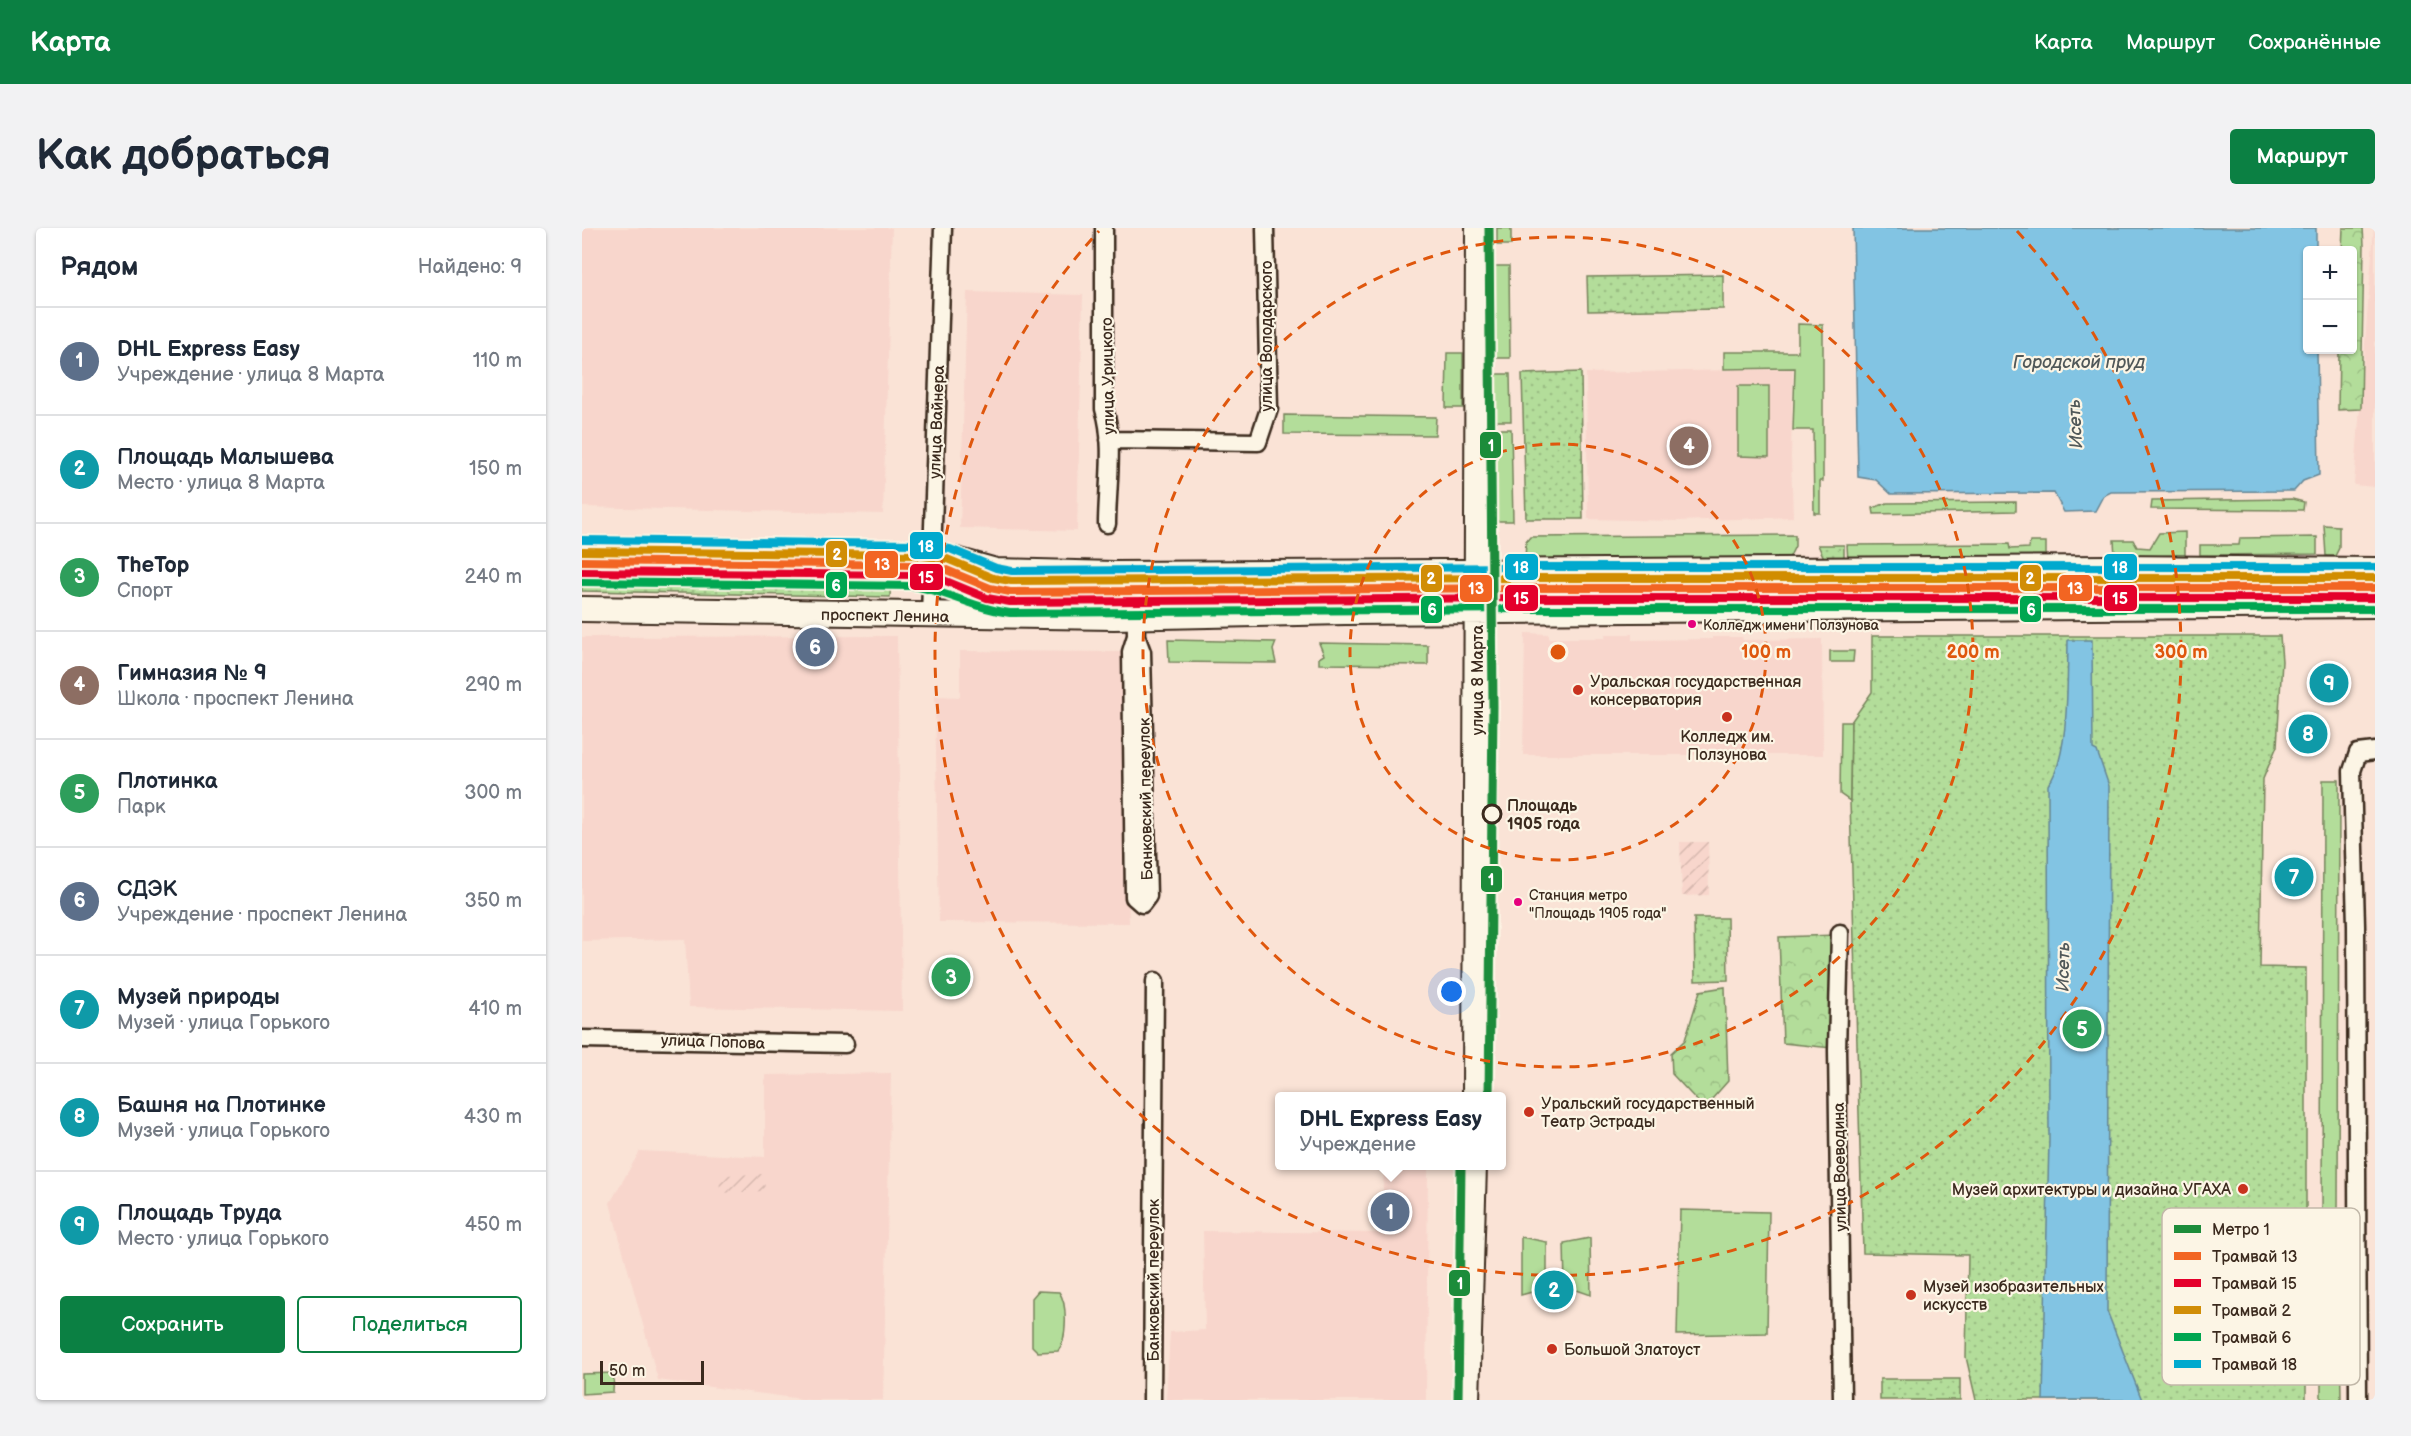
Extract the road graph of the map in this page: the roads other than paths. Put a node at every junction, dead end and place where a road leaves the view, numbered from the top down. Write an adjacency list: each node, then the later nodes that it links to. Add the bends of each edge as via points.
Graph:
1 (943, 228): 8 (street, улица Вайнера)
2 (1104, 228): 5 (street, улица Урицкого, via 1104,409)
3 (1265, 228): 5 (street, улица Володарского, via 1269,409 1258,442)
4 (1478, 228): 10 (main road, улица 8 Марта)
5 (1108, 440): 6 (street, улица Урицкого)
6 (1107, 525)
7 (582, 551): 8 (main road)
8 (931, 553): 11 (main road, via 996,571); 15 (street, улица Вайнера)
9 (2375, 570): 10 (main road, via 2112,567)
10 (1477, 572): 11 (main road); 14 (main road, улица 8 Марта)
11 (1135, 574): 16 (street, Банковский переулок)
12 (2375, 605): 14 (main road, проспект Ленина)
13 (582, 609): 15 (main road, проспект Ленина)
14 (1478, 612): 16 (main road, проспект Ленина); 22 (main road, улица 8 Марта)
15 (930, 616): 16 (main road, проспект Ленина)
16 (1136, 626): 16 (street, Банковский переулок, via 1131,652 1134,897 1142,904 1148,896 1142,652)
17 (2370, 751): 24 (street, via 2355,758 2352,771)
18 (1840, 933): 28 (street, улица Воеводина, via 1837,1062)
19 (1155, 981): 26 (street, Банковский переулок)
20 (582, 1039): 21 (street, улица Попова)
21 (845, 1044)
22 (1475, 1092)
23 (1474, 1170): 27 (main road)
24 (2357, 1208)
25 (2358, 1385): 29 (street)
26 (1152, 1400)
27 (1467, 1400)
28 (1842, 1400)
29 (2358, 1400)

